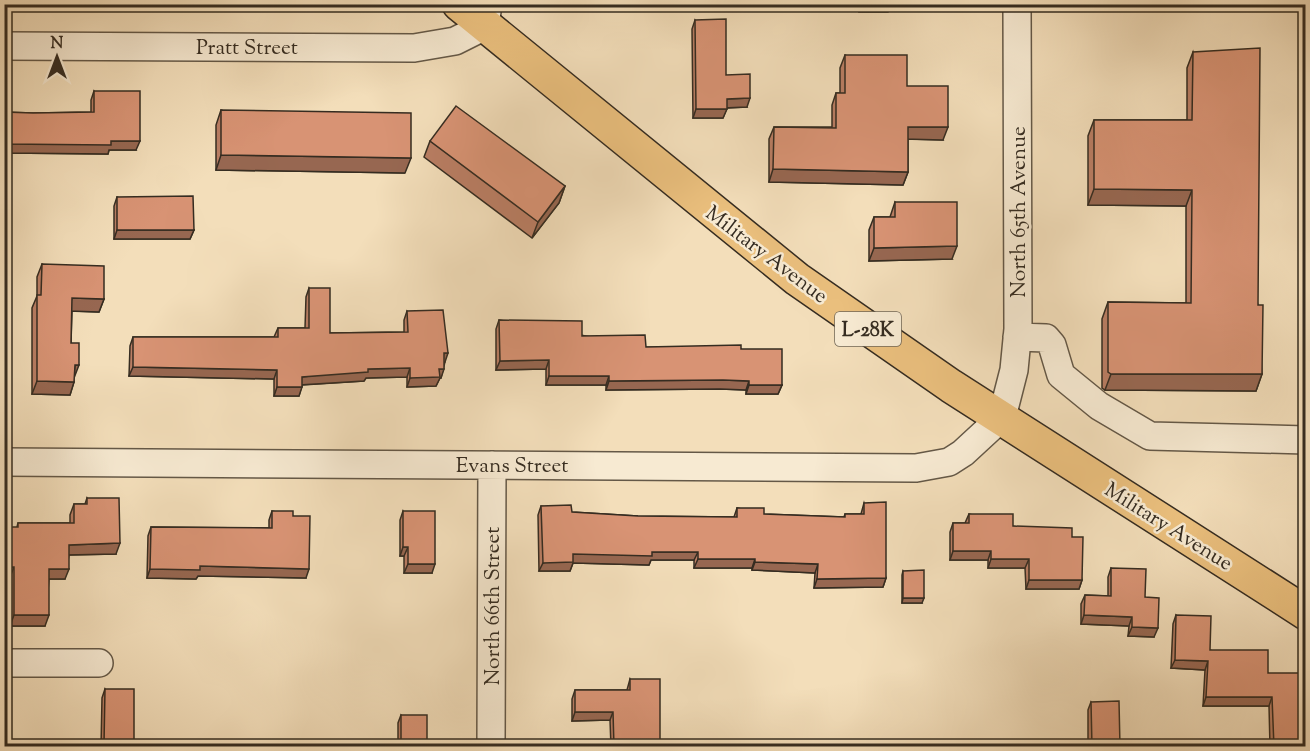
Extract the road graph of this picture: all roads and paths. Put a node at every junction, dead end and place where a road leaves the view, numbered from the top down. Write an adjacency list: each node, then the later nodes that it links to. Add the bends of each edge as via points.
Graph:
1 (459, 4): 3 (main road, Military Avenue / L-28K)
2 (1017, 4): 5 (street, North 65th Avenue)
3 (486, 15): 4 (street, Pratt Street, via 455,41 414,48); 6 (main road, Military Avenue / L-28K, via 797,279)
4 (4, 45)
5 (1017, 337): 6 (street, North 65th Avenue); 7 (street, via 1046,338 1061,375 1099,406 1150,436)
6 (1002, 417): 9 (street, Evans Street, via 950,462 916,468); 10 (main road, Military Avenue / L-28K)
7 (1305, 441)
8 (4, 462): 9 (street, Evans Street)
9 (492, 465): 13 (street, North 66th Street)
10 (1305, 613)
11 (4, 663): 12 (street)
12 (99, 663)
13 (491, 747)

